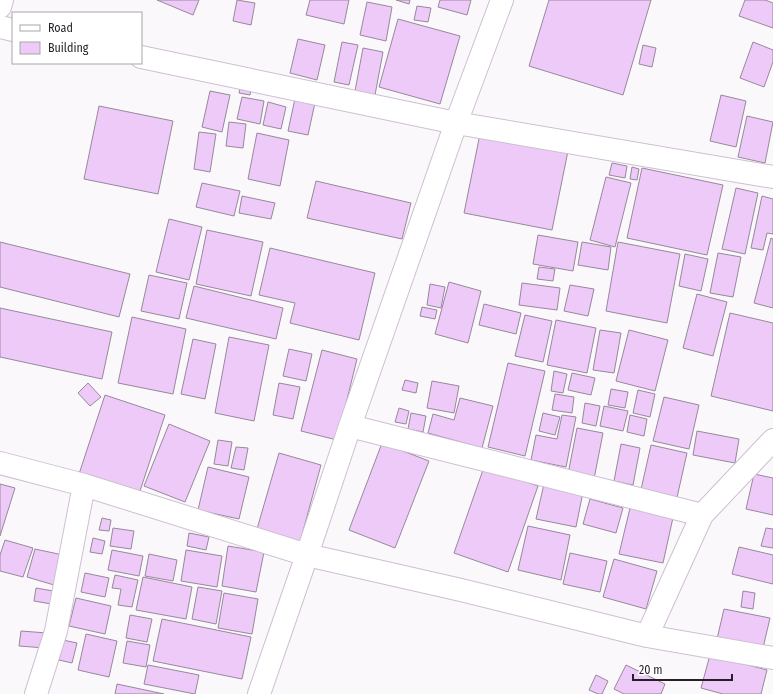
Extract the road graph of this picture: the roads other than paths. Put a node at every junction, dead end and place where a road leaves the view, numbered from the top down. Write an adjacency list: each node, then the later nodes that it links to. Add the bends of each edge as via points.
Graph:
1 (2, 0): 3 (street)
2 (502, 0): 7 (street)
3 (0, 7)
4 (0, 27): 5 (street)
5 (12, 30)
6 (142, 57): 7 (street)
7 (456, 123): 8 (street); 9 (street)
8 (773, 177)
9 (350, 426): 13 (street); 14 (street)
10 (773, 440): 13 (street)
11 (0, 463): 12 (street)
12 (84, 486): 14 (street); 17 (street, via 56,631)
13 (702, 515): 15 (street)
14 (307, 555): 15 (street); 18 (street)
15 (647, 636): 16 (street)
16 (773, 658)
17 (36, 694)
18 (259, 694)

